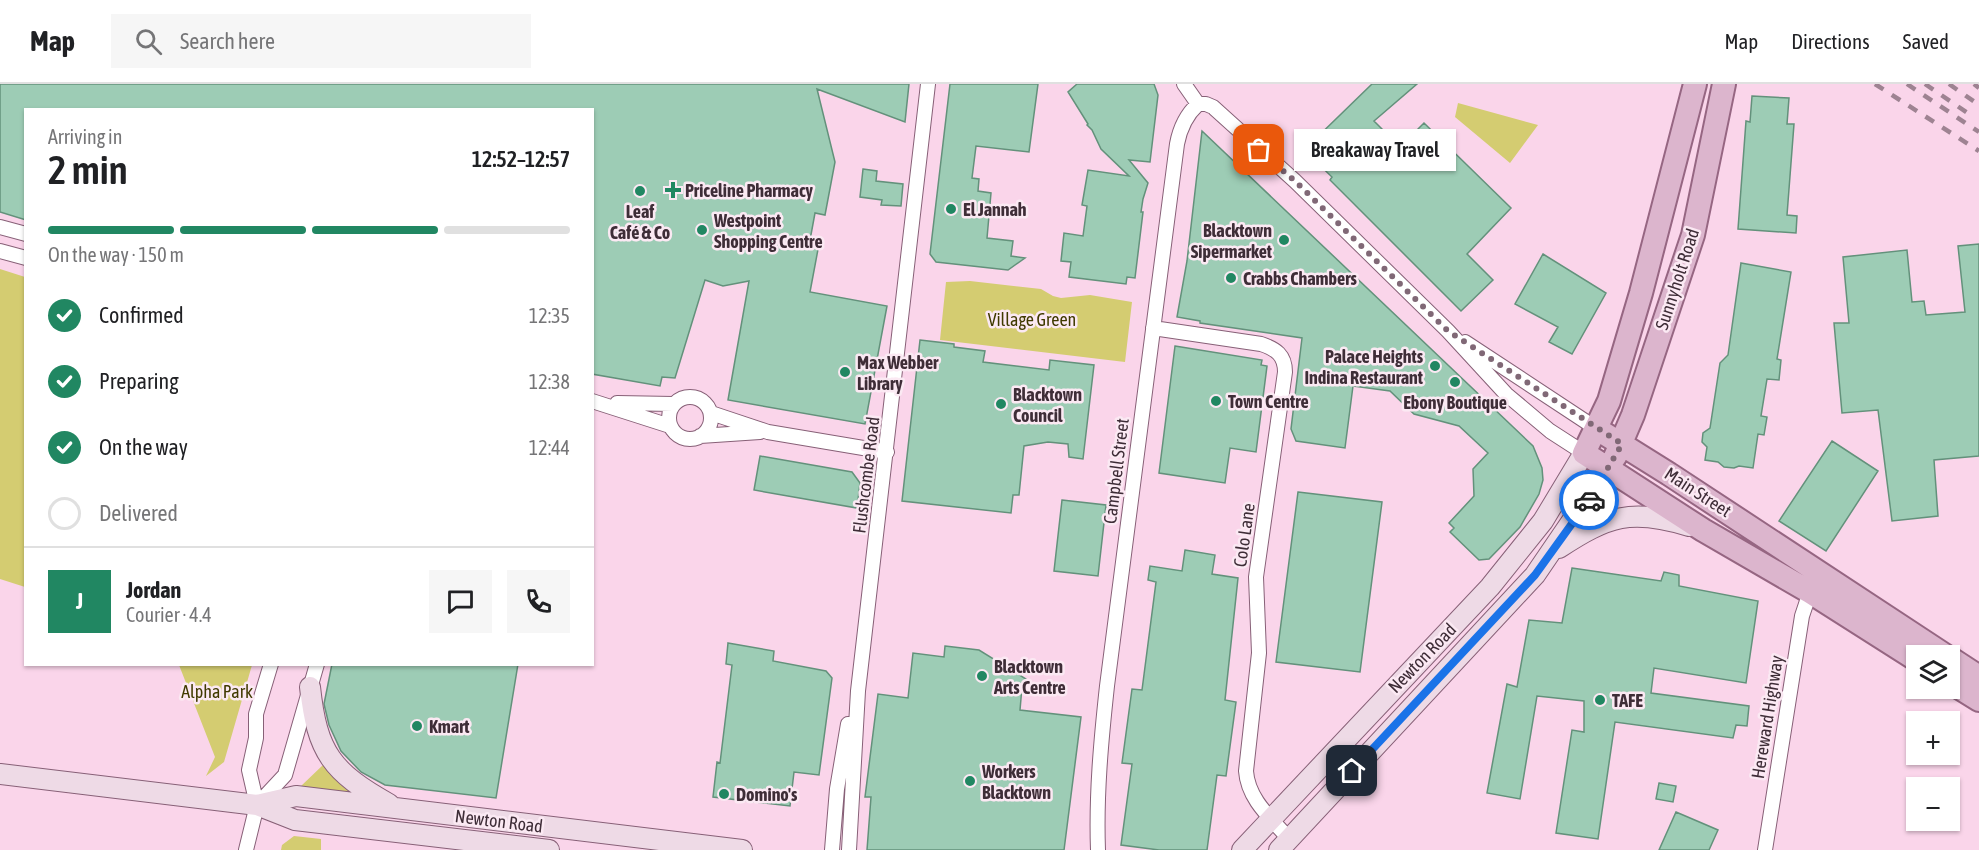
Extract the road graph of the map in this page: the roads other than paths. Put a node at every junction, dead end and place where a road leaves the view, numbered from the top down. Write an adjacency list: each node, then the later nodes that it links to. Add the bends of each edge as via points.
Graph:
1 (928, 84): 20 (street, Flushcombe Road)
2 (1184, 84): 5 (street, Main Street)
3 (1695, 84): 16 (main road, Sunnyholt Road, via 1641,293)
4 (1724, 84): 19 (main road, Sunnyholt Road, via 1693,235)
5 (1198, 104): 10 (street, Campbell Street, via 1189,111 1177,144); 11 (street, Main Street, via 1213,107 1295,181)
6 (0, 227): 7 (street)
7 (24, 233)
8 (0, 250): 9 (street)
9 (24, 257)
10 (1152, 328): 41 (street, Colo Lane, via 1261,344 1284,358 1256,577 1259,653 1246,771 1250,790); 48 (street, Campbell Street, via 1099,762)
11 (1448, 331): 16 (street, Main Street); 21 (street, Main Street, via 1506,394)
12 (596, 402): 13 (street); 15 (street)
13 (673, 404): 14 (street, via 684,397 697,397); 15 (street)
14 (711, 413): 17 (street); 18 (street, via 710,426)
15 (670, 426): 18 (street, via 684,438)
16 (1597, 429): 19 (main road, Main Street); 21 (main road, Sunnyholt Road)
17 (768, 432): 18 (street); 20 (street)
18 (700, 436)
19 (1622, 444): 22 (main road, Sunnyholt Road); 26 (main road, Main Street)
20 (887, 452): 36 (street, Flushcombe Road)
21 (1584, 453): 22 (main road, Main Street); 31 (main road, Newton Road, via 1526,544)
22 (1608, 468): 23 (main road, Main Street); 24 (main road, Newton Road)
23 (1702, 530): 24 (main road, via 1661,517 1627,516 1604,522); 25 (main road, Main Street)
24 (1553, 552): 33 (main road, Newton Road)
25 (1810, 592): 27 (main road, Main Street); 50 (street, Hereward Highway, via 1802,616)
26 (1929, 645)
27 (1906, 653)
28 (1960, 665): 32 (main road)
29 (270, 666): 39 (street, via 256,714 249,770)
30 (316, 666): 34 (street)
31 (1412, 667): 33 (main road); 41 (main road, Newton Road)
32 (1979, 677)
33 (1432, 686): 42 (main road, Newton Road)
34 (310, 687): 39 (street, via 285,776); 40 (main road, via 318,736 328,756 364,789)
35 (1960, 688): 37 (main road)
36 (858, 691): 46 (street, Flushcombe Road, via 846,731); 47 (street, Flushcombe Road)
37 (1979, 700)
38 (0, 774): 39 (main road, Newton Road)
39 (257, 805): 40 (main road, Newton Road, via 296,796); 43 (street); 44 (main road, Newton Road, via 295,820)
40 (398, 808): 45 (main road, Newton Road)
41 (1271, 818): 42 (street, Colo Lane); 49 (main road, Newton Road)
42 (1285, 845)
43 (246, 850)
44 (549, 850)
45 (742, 850)
46 (832, 850)
47 (849, 850)
48 (1098, 850)
49 (1242, 850)
50 (1765, 850)

